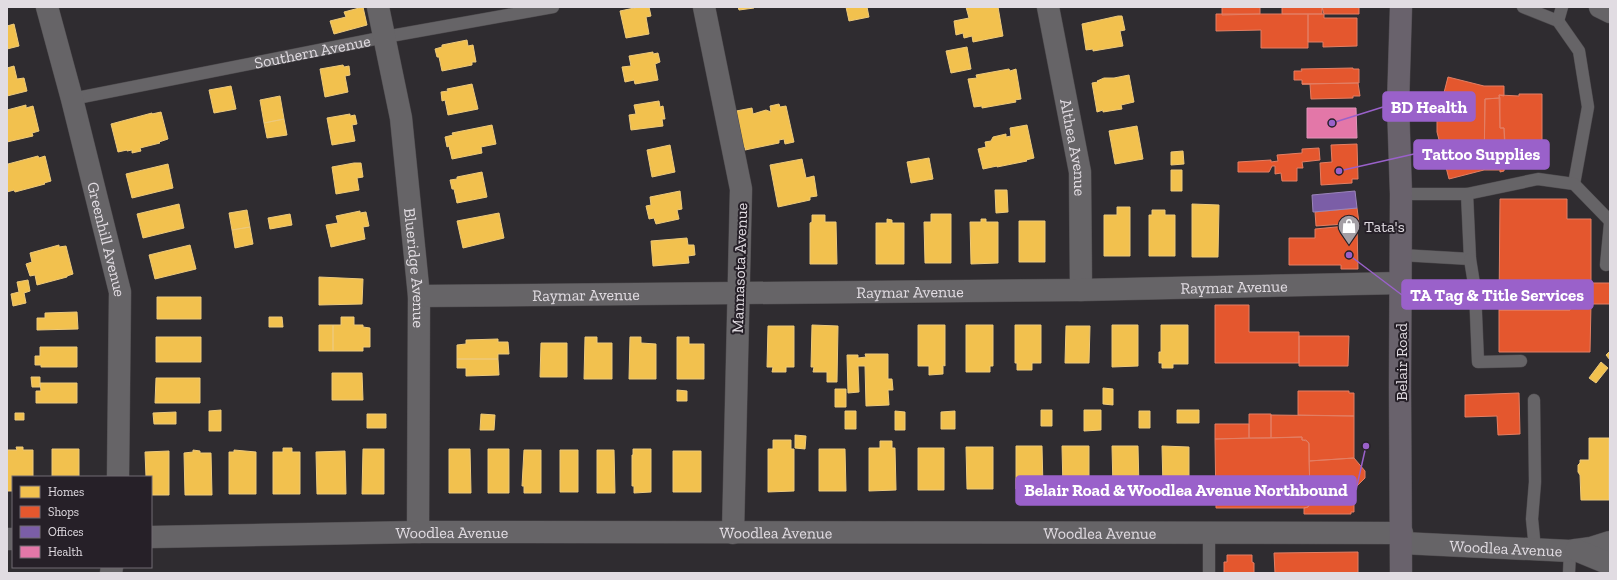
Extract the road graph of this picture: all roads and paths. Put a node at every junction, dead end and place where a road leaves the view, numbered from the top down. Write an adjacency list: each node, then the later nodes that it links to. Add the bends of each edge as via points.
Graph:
1 (47, 7): 13 (street, Greenhill Avenue)
2 (378, 7): 12 (street, Blueridge Avenue)
3 (554, 7): 12 (lane, Southern Avenue)
4 (704, 7): 23 (street, Mannasota Avenue, via 741,189)
5 (1048, 7): 22 (street, Althea Avenue, via 1080,172)
6 (1401, 7): 15 (main road, Belair Road, via 1398,105)
7 (1523, 7): 11 (lane)
8 (1562, 7): 11 (lane)
9 (1600, 7): 10 (street)
10 (1610, 12)
11 (1558, 21): 14 (lane, via 1579,52 1588,107)
12 (385, 37): 13 (lane, Southern Avenue); 24 (street, Blueridge Avenue, via 401,118)
13 (72, 99): 27 (street, Greenhill Avenue, via 120,292)
14 (1574, 184): 16 (lane, via 1538,179); 17 (lane)
15 (1401, 194): 16 (lane); 18 (main road, Belair Road)
16 (1467, 194): 19 (lane)
17 (1610, 222): 20 (lane)
18 (1401, 256): 19 (lane); 21 (main road, Belair Road)
19 (1470, 258): 25 (lane, via 1475,290 1478,362)
20 (1606, 265)
21 (1401, 283): 22 (street, Raymar Avenue); 32 (main road, Belair Road)
22 (1081, 290): 23 (street, Raymar Avenue)
23 (738, 293): 24 (street, Raymar Avenue); 30 (street, Mannasota Avenue)
24 (419, 296): 28 (street, Blueridge Avenue)
25 (1521, 361)
26 (1534, 400): 34 (lane, via 1535,482 1532,519)
27 (118, 476)
28 (418, 532): 30 (street, Woodlea Avenue); 31 (street, Woodlea Avenue)
29 (1209, 532): 30 (street, Woodlea Avenue); 32 (street, Woodlea Avenue); 37 (lane)
30 (733, 533)
31 (152, 537)
32 (1402, 538): 34 (street, Woodlea Avenue); 38 (main road, Belair Road)
33 (1610, 542): 35 (street, Woodlea Avenue)
34 (1535, 549): 35 (street, Woodlea Avenue)
35 (1573, 551): 36 (street); 39 (lane)
36 (1610, 564)
37 (1209, 573)
38 (1401, 573)
39 (1569, 573)

